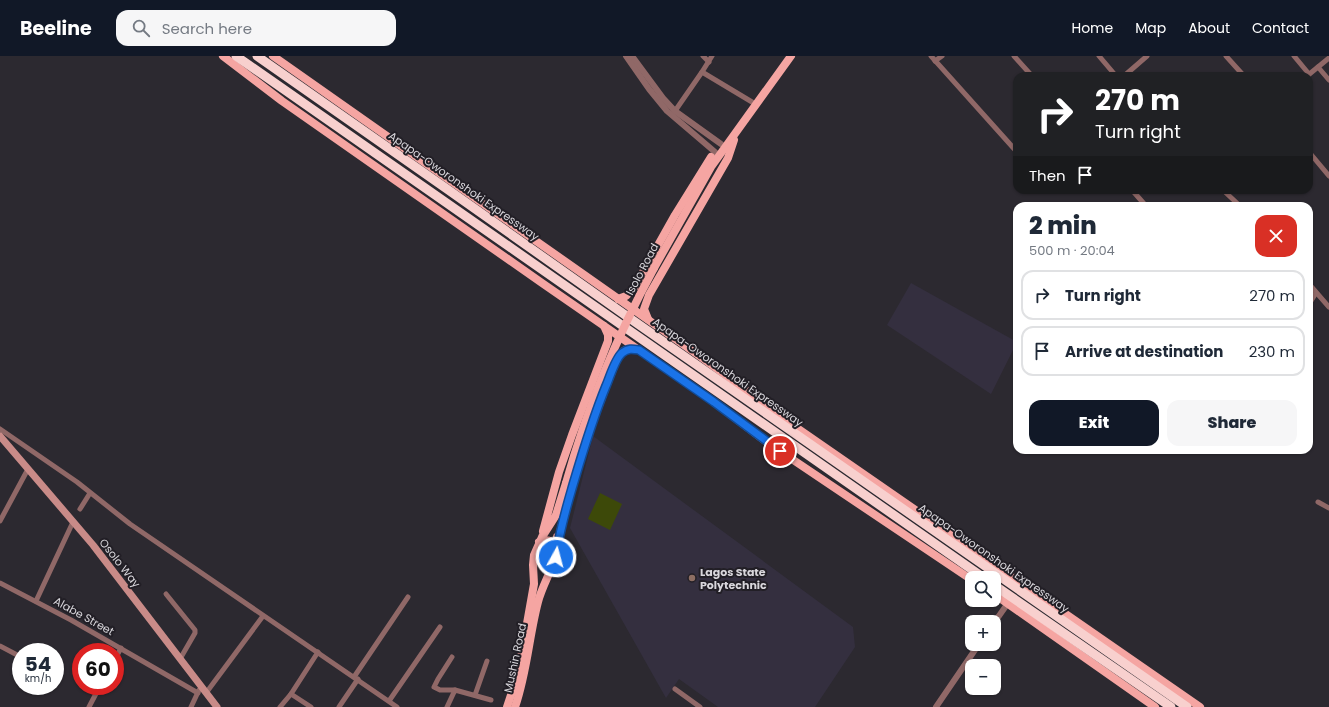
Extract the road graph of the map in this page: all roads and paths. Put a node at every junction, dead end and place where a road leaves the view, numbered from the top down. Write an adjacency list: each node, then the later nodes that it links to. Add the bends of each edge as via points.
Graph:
1 (223, 56): 47 (main road, via 288,105)
2 (236, 56): 62 (highway, Apapa-Oworonshoki Expressway)
3 (257, 56): 109 (highway, Apapa-Oworonshoki Expressway)
4 (273, 56): 44 (main road, Apapa-Oworonshoki Expressway)
5 (626, 56): 35 (street, via 667,111)
6 (632, 56): 31 (street)
7 (703, 56): 20 (street)
8 (712, 56): 20 (street)
9 (785, 56): 30 (main road)
10 (791, 56): 32 (main road, Isolo Road)
11 (931, 56): 19 (street)
12 (942, 56): 19 (street)
13 (1014, 56): 23 (street)
14 (1099, 56): 24 (street)
15 (1147, 56): 25 (street)
16 (1226, 56): 26 (street)
17 (1294, 56): 27 (street)
18 (1329, 58): 21 (street)
19 (936, 61): 34 (street)
20 (709, 62): 22 (street)
21 (1318, 67): 28 (street); 29 (street)
22 (702, 72): 30 (street); 31 (street)
23 (1028, 72)
24 (1113, 72)
25 (1129, 72)
26 (1240, 72)
27 (1306, 72)
28 (1312, 72)
29 (1329, 80)
30 (752, 102): 33 (main road)
31 (675, 111): 33 (street)
32 (738, 130): 37 (main road, Isolo Road); 46 (main road, via 728,158 649,295 644,309)
33 (721, 144): 35 (main road); 37 (main road)
34 (1013, 148)
35 (715, 152): 44 (main road, via 685,198 634,288 624,298)
36 (1313, 157): 38 (street)
37 (711, 167): 56 (main road, Isolo Road, bridge, via 637,299 616,345 577,443)
38 (1329, 176)
39 (1227, 194): 40 (street)
40 (1236, 202)
41 (1313, 289): 42 (street)
42 (1316, 293): 43 (street); 45 (street)
43 (1313, 298)
44 (618, 299): 46 (main road, Apapa-Oworonshoki Expressway)
45 (1329, 307)
46 (648, 319): 110 (main road, Apapa-Oworonshoki Expressway, via 797,428)
47 (603, 326): 48 (main road); 59 (main road, via 608,340 562,464)
48 (639, 350): 60 (main road, via 631,348 624,351 612,372 585,442); 64 (main road, via 768,443)
49 (0, 429): 52 (street)
50 (0, 436): 51 (main road, Osolo Way)
51 (28, 470): 57 (street); 58 (main road, Osolo Way)
52 (90, 493): 55 (street); 74 (street, via 130,524)
53 (1318, 502): 54 (street)
54 (1329, 508)
55 (80, 509)
56 (556, 515): 59 (main road); 60 (main road)
57 (0, 521)
58 (73, 522): 70 (street); 83 (main road, Osolo Way)
59 (540, 540): 60 (main road); 61 (main road, via 534,555)
60 (557, 544): 63 (main road)
61 (533, 570): 63 (main road, via 541,575); 72 (main road)
62 (974, 571)
63 (551, 572): 72 (main road)
64 (965, 575)
65 (0, 583): 70 (street, Alabe Street)
66 (1001, 590): 108 (highway, Apapa-Oworonshoki Expressway)
67 (166, 594): 83 (street, via 195,630)
68 (408, 597): 85 (street)
69 (1001, 598): 71 (main road)
70 (36, 601): 76 (street, Alabe Street)
71 (1008, 603): 73 (street); 107 (main road)
72 (532, 611): 103 (main road, Mushin Road, via 518,674); 104 (main road, Mushin Road, via 524,674)
73 (1000, 615)
74 (263, 616): 81 (street); 89 (street)
75 (440, 627): 94 (street)
76 (112, 643)
77 (0, 646): 80 (street)
78 (124, 650): 87 (street, Alabe Street)
79 (974, 651): 106 (street)
80 (12, 652)
81 (318, 652): 85 (street); 90 (street)
82 (452, 657): 88 (street, via 434,687 440,690)
83 (180, 659): 87 (main road, Osolo Way)
84 (487, 661): 92 (street)
85 (356, 678): 94 (street); 100 (street)
86 (675, 689): 105 (street)
87 (199, 690): 89 (main road, Osolo Way); 96 (street)
88 (455, 690): 92 (street); 102 (street)
89 (206, 693): 97 (main road, Osolo Way)
90 (291, 694): 98 (street); 99 (street)
91 (95, 695): 95 (street)
92 (475, 695): 93 (street)
93 (491, 700)
94 (389, 701): 101 (street)
95 (89, 707)
96 (191, 707)
97 (217, 707)
98 (280, 707)
99 (311, 707)
100 (339, 707)
101 (397, 707)
102 (447, 707)
103 (507, 707)
104 (515, 707)
105 (700, 707)
106 (936, 707)
107 (1155, 707)
108 (1171, 707)
109 (1187, 707)
110 (1200, 707)

